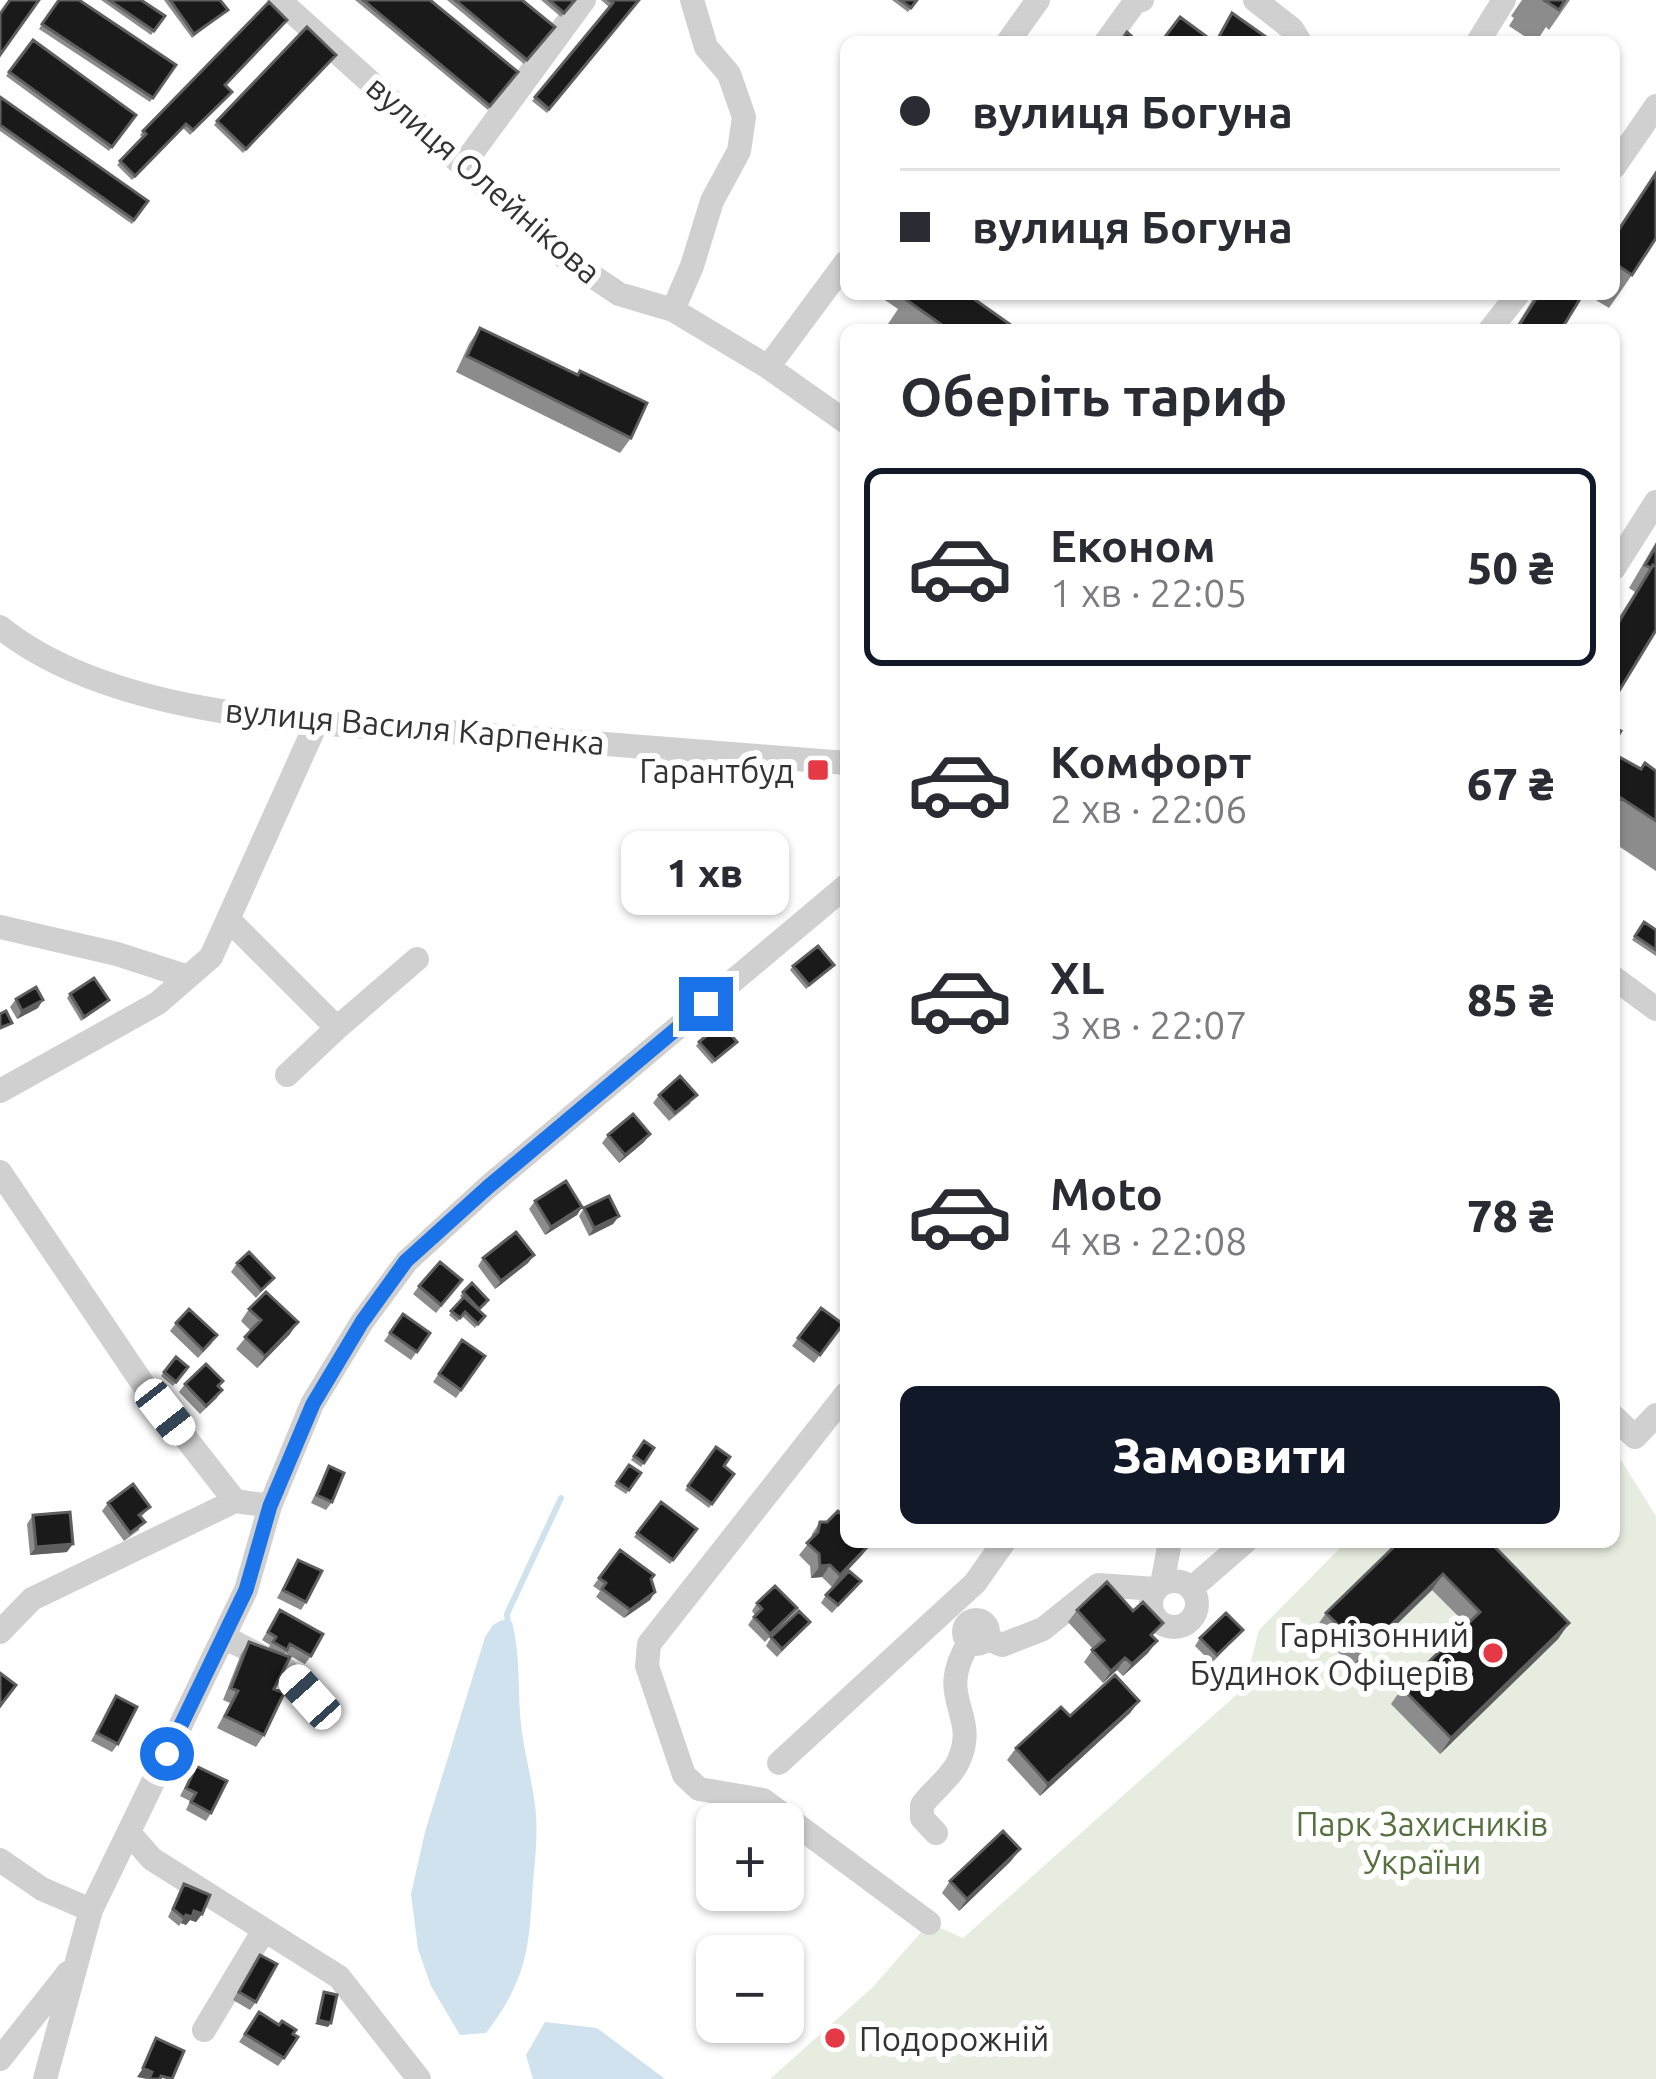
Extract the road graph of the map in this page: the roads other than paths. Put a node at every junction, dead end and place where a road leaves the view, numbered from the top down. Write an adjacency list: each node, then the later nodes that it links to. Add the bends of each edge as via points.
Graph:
1 (279, 0): 14 (street, вулиця Олейнікова)
2 (584, 0): 14 (street)
3 (692, 0): 17 (street, via 706,47 729,74 744,117 739,151)
4 (1038, 0): 8 (street)
5 (1142, 0): 9 (street)
6 (1255, 0): 10 (street)
7 (1504, 0): 11 (street)
8 (1011, 36)
9 (1110, 36)
10 (1296, 36)
11 (1482, 36)
12 (1656, 106): 13 (street)
13 (1620, 158)
14 (464, 165): 17 (street, вулиця Олейнікова, via 567,259 619,294)
15 (840, 270): 19 (street)
16 (1513, 300): 18 (street)
17 (673, 310): 19 (street, вулиця Олейнікова)
18 (1495, 324)
19 (768, 367): 20 (street, вулиця Олейнікова)
20 (840, 418)
21 (1656, 502): 22 (street)
22 (1620, 559)
23 (0, 627): 24 (street, вулиця Василя Карпенка, via 64,667 164,700)
24 (317, 722): 25 (street, вулиця Василя Карпенка); 27 (street)
25 (840, 764)
26 (840, 891): 41 (street, via 406,1261 313,1404)
27 (228, 920): 30 (street, via 211,957); 33 (street)
28 (0, 927): 30 (street)
29 (417, 959): 33 (street)
30 (188, 977): 35 (street, via 158,1003)
31 (1620, 983): 32 (street)
32 (1656, 1010)
33 (337, 1028): 34 (street)
34 (286, 1075)
35 (0, 1091)
36 (0, 1172): 40 (street, via 141,1382)
37 (840, 1402): 58 (street, via 649,1643 647,1666 684,1774 699,1789 763,1800)
38 (1656, 1415): 39 (street, via 1635,1437)
39 (1620, 1423)
40 (235, 1502): 41 (street); 48 (street, via 32,1599)
41 (270, 1506): 49 (street)
42 (1000, 1548): 45 (street)
43 (1168, 1548): 46 (street)
44 (1238, 1548): 47 (street)
45 (975, 1583): 50 (street, via 968,1600); 51 (street)
46 (1159, 1586): 47 (street, via 1178,1580); 47 (street, via 1151,1605 1157,1620 1180,1627 1197,1611); 50 (street, via 1094,1586 1027,1637 1002,1646)
47 (1192, 1588)
48 (0, 1632)
49 (224, 1636): 52 (street, via 284,1668); 54 (street)
50 (973, 1637): 51 (street); 55 (street, via 953,1675 966,1729 958,1765 922,1804 922,1818)
51 (915, 1638): 53 (street)
52 (310, 1697)
53 (779, 1763)
54 (129, 1833): 57 (street); 59 (street, via 152,1859)
55 (936, 1833)
56 (0, 1860): 57 (street)
57 (91, 1910): 60 (street)
58 (929, 1923)
59 (264, 1930): 61 (street); 64 (street, via 339,1977)
60 (77, 1962): 62 (street); 63 (street)
61 (204, 2030)
62 (0, 2059)
63 (44, 2079)
64 (418, 2079)

